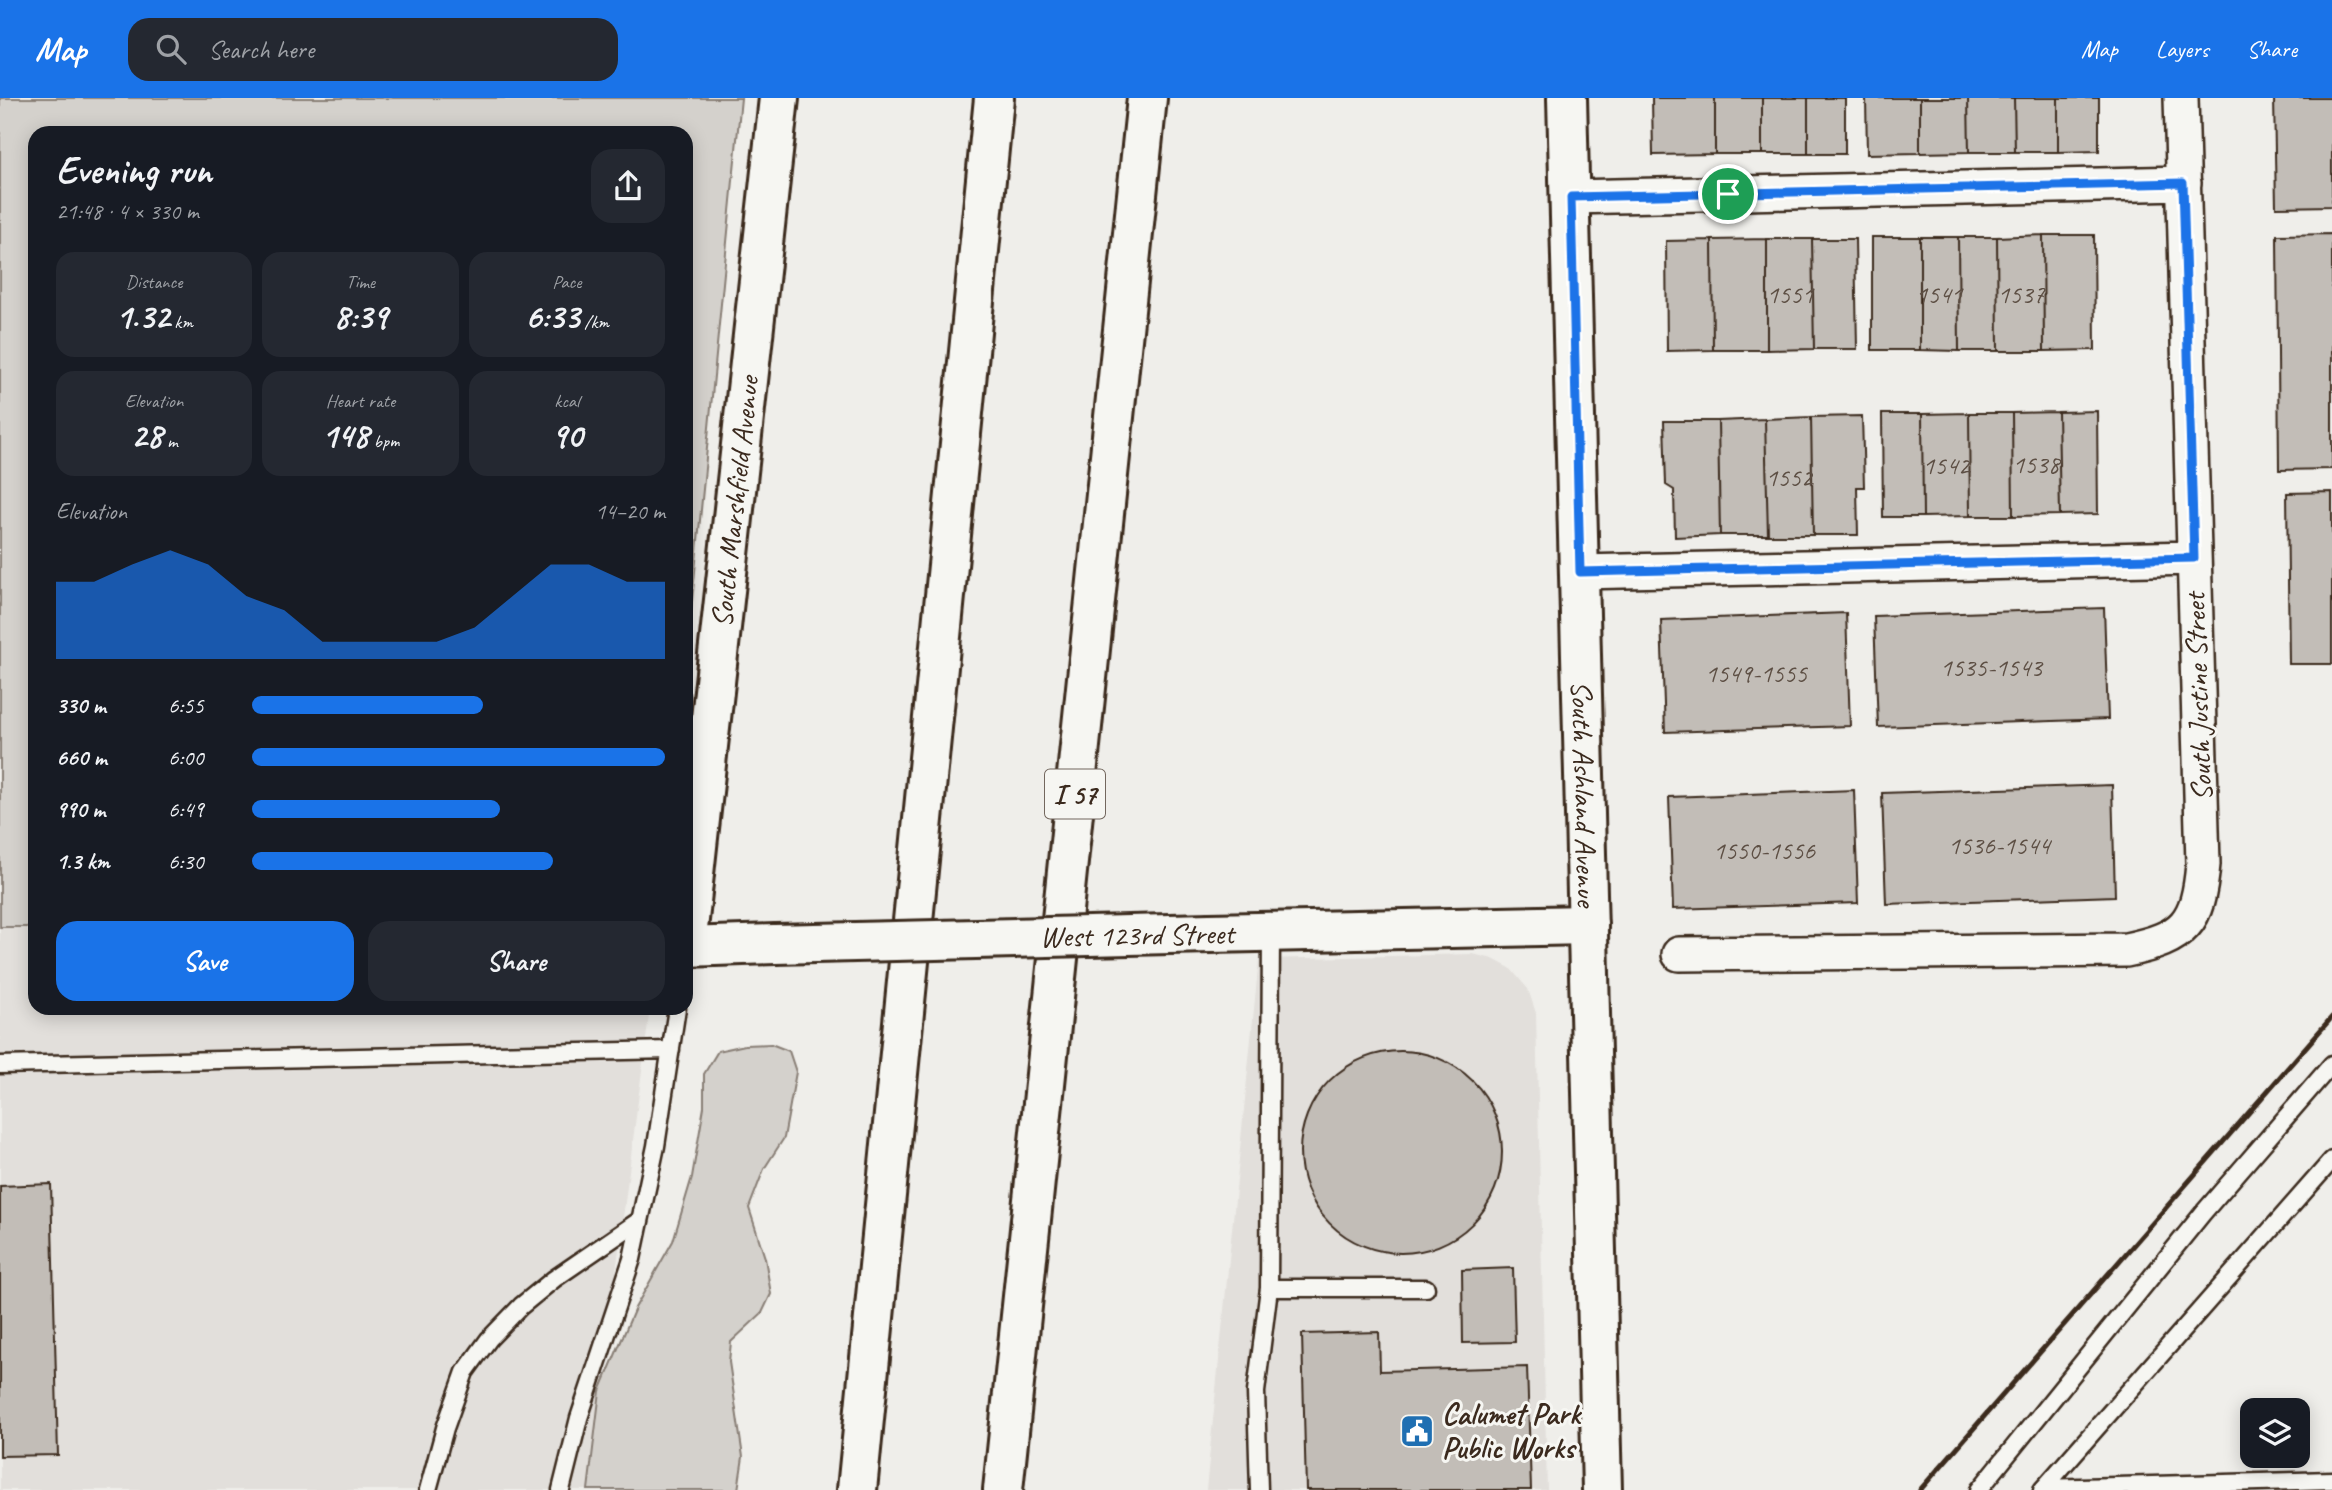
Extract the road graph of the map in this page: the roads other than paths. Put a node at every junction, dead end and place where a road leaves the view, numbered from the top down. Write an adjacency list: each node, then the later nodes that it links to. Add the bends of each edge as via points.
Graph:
1 (779, 98): 10 (main road, South Marshfield Avenue)
2 (994, 98): 28 (main road)
3 (1147, 98): 29 (main road, I 57)
4 (1567, 98): 7 (main road, South Ashland Avenue)
5 (2181, 98): 6 (street, South Justine Street)
6 (2183, 183): 7 (street); 8 (street, South Justine Street)
7 (1571, 197): 9 (main road, South Ashland Avenue)
8 (2194, 558): 9 (street); 14 (street, South Justine Street, via 2203,864 2192,916 2176,934 2126,950)
9 (1580, 572): 11 (main road, South Ashland Avenue)
10 (693, 884)
11 (1588, 925): 12 (main road, West 123rd Street); 31 (main road, South Ashland Avenue)
12 (1271, 932): 13 (main road, West 123rd Street, bridge); 21 (lane)
13 (693, 948)
14 (1679, 954)
15 (676, 1015): 16 (lane)
16 (671, 1050): 18 (lane); 20 (lane)
17 (2332, 1064): 32 (lane, via 2203,1213)
18 (0, 1065)
19 (2332, 1160): 25 (lane)
20 (640, 1220): 26 (lane, via 554,1279 489,1339 465,1372); 27 (lane)
21 (1269, 1288): 22 (lane); 30 (lane, via 1256,1392)
22 (1426, 1288)
23 (2332, 1480): 24 (lane)
24 (2203, 1486): 25 (lane)
25 (2043, 1489)
26 (428, 1490)
27 (561, 1490)
28 (857, 1490)
29 (1003, 1490)
30 (1259, 1490)
31 (1602, 1490)
32 (1979, 1490)

